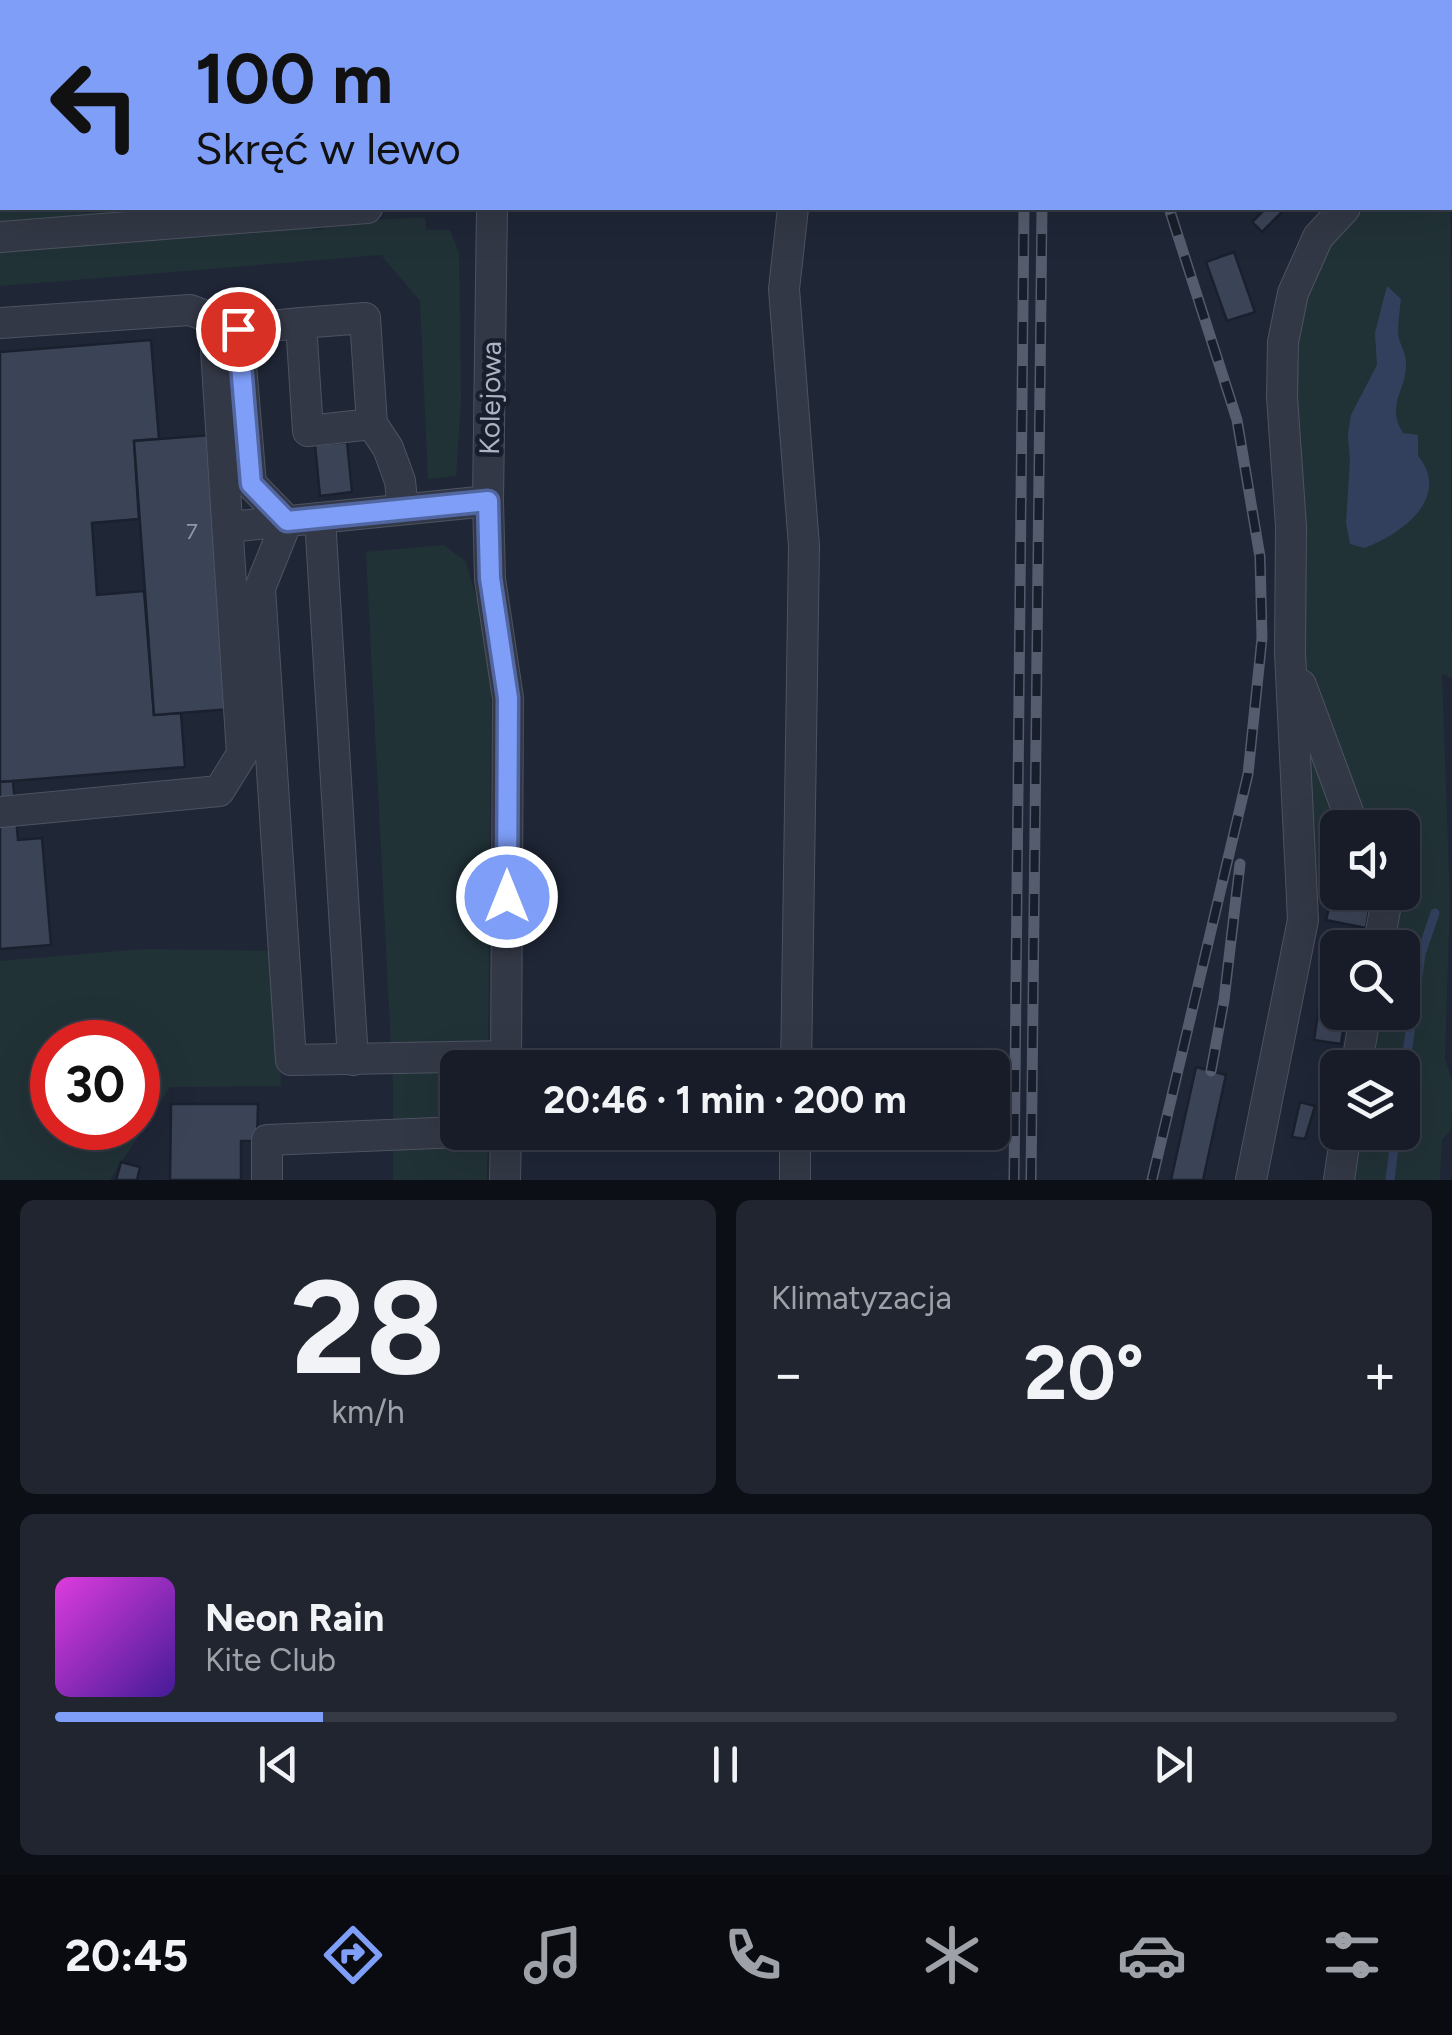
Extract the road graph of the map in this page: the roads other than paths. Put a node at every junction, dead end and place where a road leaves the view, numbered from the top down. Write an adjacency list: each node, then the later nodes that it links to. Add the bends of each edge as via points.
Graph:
1 (342, 210): 5 (street)
2 (492, 210): 9 (street, Kolejowa)
3 (794, 210): 18 (street, via 784,289 804,546)
4 (1343, 210): 14 (street, via 1318,237 1293,293 1283,342)
5 (0, 237)
6 (0, 323): 13 (street, via 190,310 214,320)
7 (301, 324): 8 (street, via 364,318); 8 (street, via 308,432); 12 (street, via 238,329 251,484)
8 (372, 424): 10 (street, via 388,448)
9 (488, 501): 10 (street); 17 (street, Kolejowa, via 490,578 508,698)
10 (403, 509): 11 (street)
11 (320, 518): 12 (street); 19 (street)
12 (287, 521): 13 (street); 19 (street, via 260,588 291,1060)
13 (229, 527): 16 (street, via 242,754 220,792)
14 (1290, 653): 15 (street); 28 (street, via 1303,920)
15 (1347, 810)
16 (0, 812)
17 (506, 1050)
18 (796, 1050)
19 (353, 1060): 20 (street)
20 (440, 1061)
21 (440, 1133): 25 (street, via 267,1140)
22 (506, 1150): 26 (street)
23 (795, 1150): 27 (street)
24 (1343, 1150): 29 (street)
25 (266, 1180)
26 (505, 1180)
27 (795, 1180)
28 (1251, 1180)
29 (1339, 1180)

